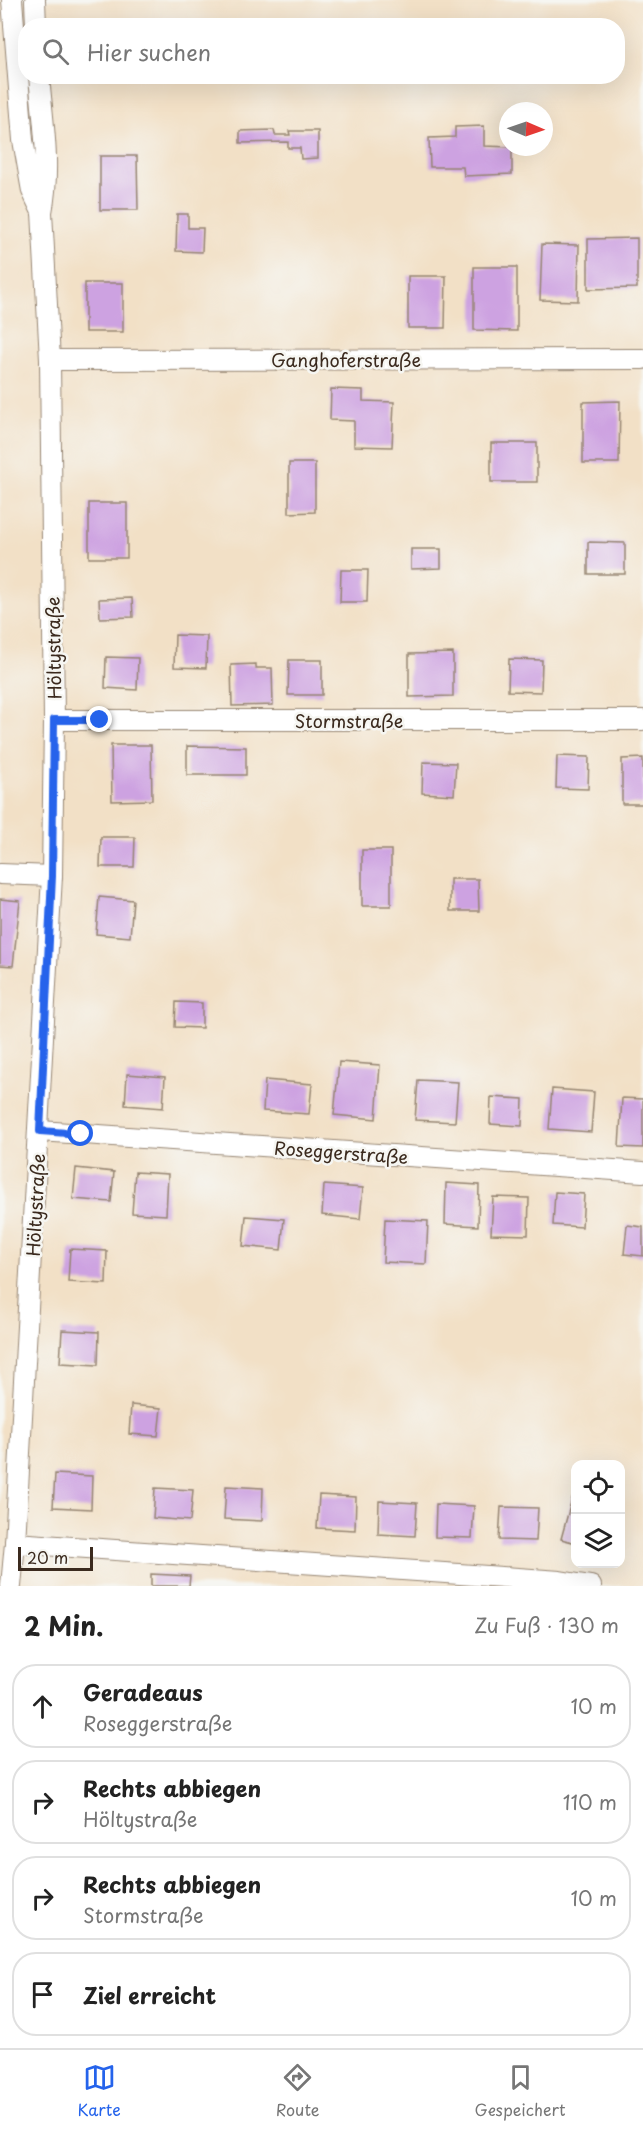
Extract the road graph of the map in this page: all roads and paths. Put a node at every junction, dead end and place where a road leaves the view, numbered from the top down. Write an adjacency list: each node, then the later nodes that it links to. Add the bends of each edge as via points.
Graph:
1 (12, 0): 4 (street, Höltystraße)
2 (35, 0): 3 (street)
3 (36, 18)
4 (18, 76)
5 (19, 84): 7 (street, Höltystraße, via 32,191)
6 (40, 84): 7 (street, Höltystraße, via 46,161)
7 (42, 212): 9 (street, Höltystraße)
8 (643, 359): 9 (street, Ganghoferstraße)
9 (50, 360): 10 (street, Höltystraße)
10 (54, 720): 11 (street, Stormstraße); 13 (street, Höltystraße)
11 (643, 720)
12 (0, 874): 13 (street)
13 (52, 876): 14 (street, Höltystraße)
14 (40, 1131): 15 (street, Roseggerstraße); 16 (street, Höltystraße)
15 (643, 1172)
16 (15, 1543): 17 (street, Höltystraße); 18 (street)
17 (11, 1586)
18 (591, 1586)

